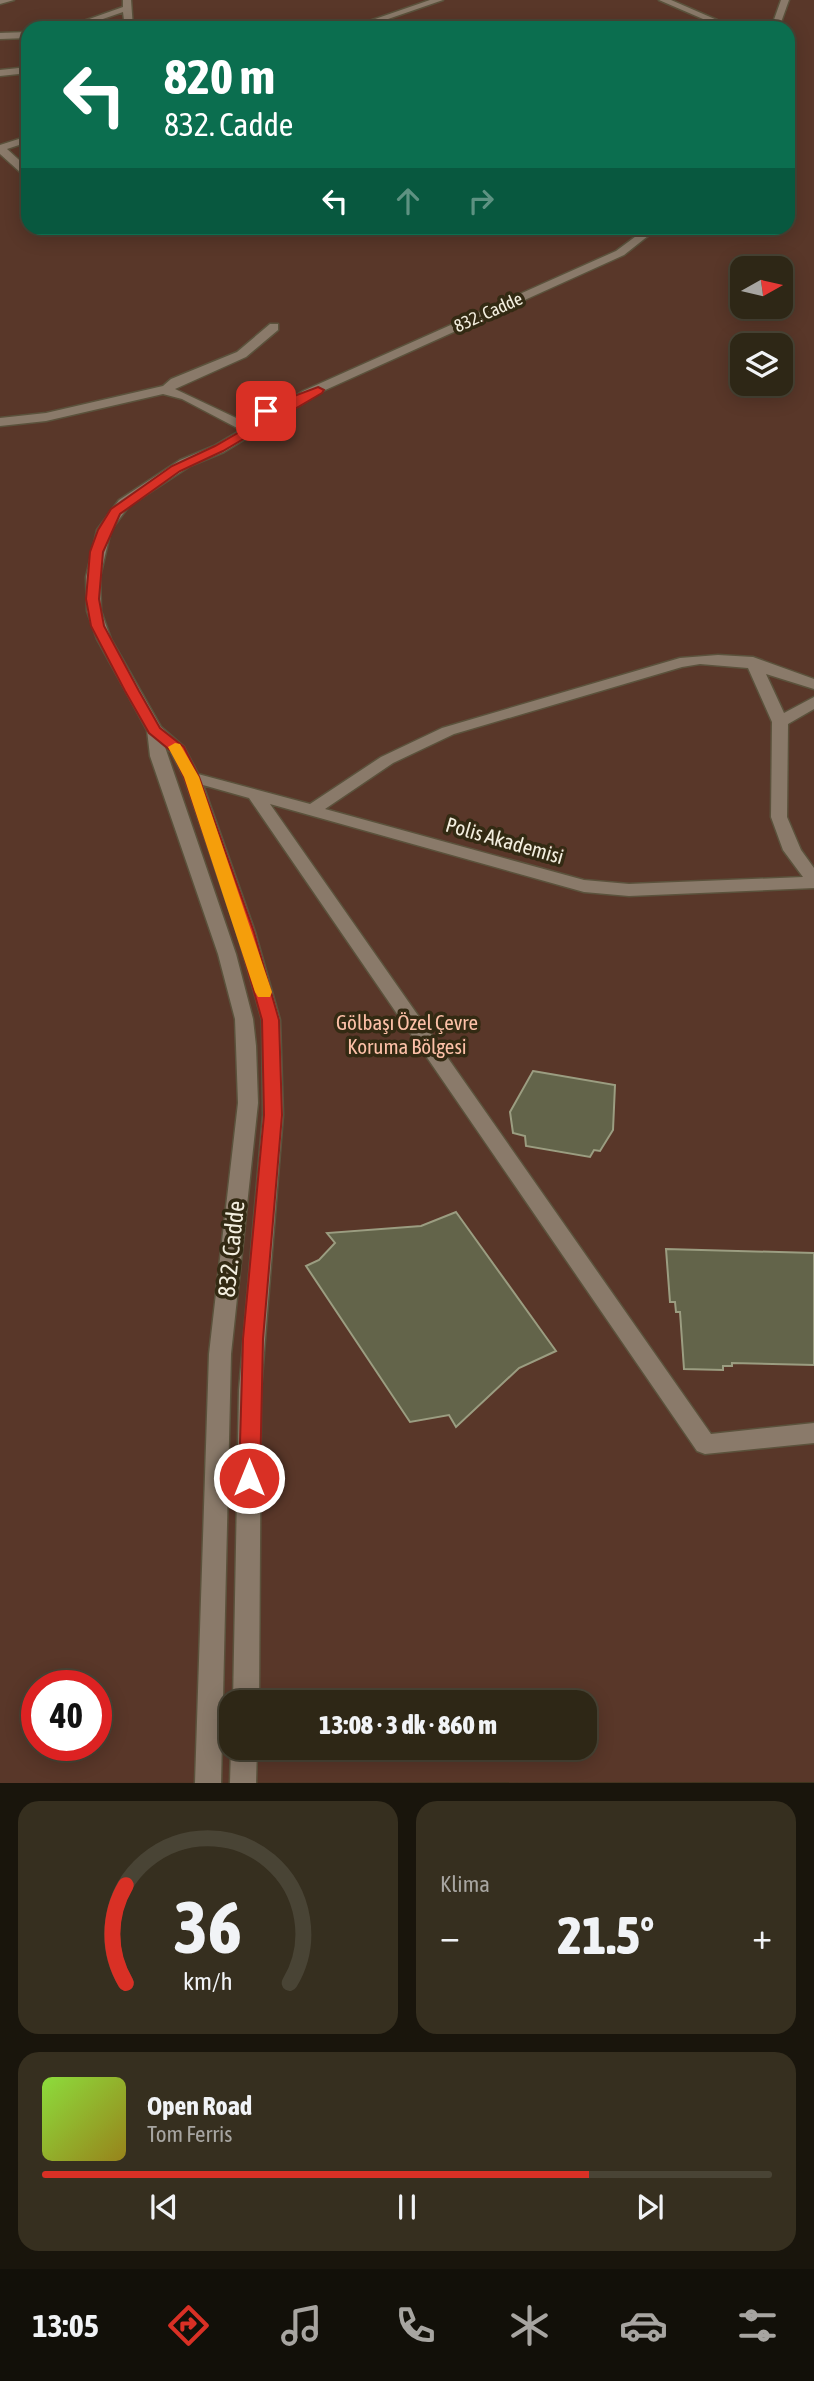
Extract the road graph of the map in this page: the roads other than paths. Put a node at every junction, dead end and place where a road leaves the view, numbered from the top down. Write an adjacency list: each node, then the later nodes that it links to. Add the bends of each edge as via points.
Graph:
1 (10, 0): 5 (street)
2 (439, 0): 9 (street)
3 (663, 0): 7 (street)
4 (785, 0): 10 (street)
5 (0, 1)
6 (127, 4): 8 (street)
7 (713, 20)
8 (85, 21)
9 (374, 21)
10 (778, 21)
11 (21, 35): 12 (street)
12 (0, 36)
13 (21, 71): 14 (street)
14 (0, 73)
15 (21, 142): 16 (street)
16 (0, 149): 17 (street, via 13,156)
17 (21, 169)
18 (644, 235): 22 (street, 832. Cadde, via 620,253)
19 (274, 327): 20 (street, via 262,343)
20 (166, 390): 21 (street, via 46,417); 22 (street)
21 (0, 422)
22 (250, 424): 27 (street, 832. Cadde, via 219,449 185,463 115,511 104,530 93,577 98,626)
23 (753, 663): 24 (street); 26 (street); 30 (street, via 721,657 680,663 457,727 397,754)
24 (814, 684)
25 (814, 702): 26 (street)
26 (780, 722): 31 (street, via 779,817 792,850)
27 (155, 730): 28 (street, 832. Cadde, via 178,750); 32 (street, 832. Cadde, via 158,756 224,943 244,1019 248,1104)
28 (192, 777): 29 (street, Polis Akademisi); 33 (street, 832. Cadde, via 271,1020 273,1115)
29 (253, 792): 30 (street, Polis Akademisi); 34 (street, via 705,1444)
30 (314, 809): 31 (street, Polis Akademisi, via 607,890)
31 (814, 880)
32 (228, 1274): 33 (street); 37 (street, 832. Cadde, via 217,1420)
33 (258, 1275): 35 (street, 832. Cadde, via 250,1390)
34 (814, 1433)
35 (246, 1690)
36 (244, 1760): 38 (street)
37 (208, 1783)
38 (243, 1783)

